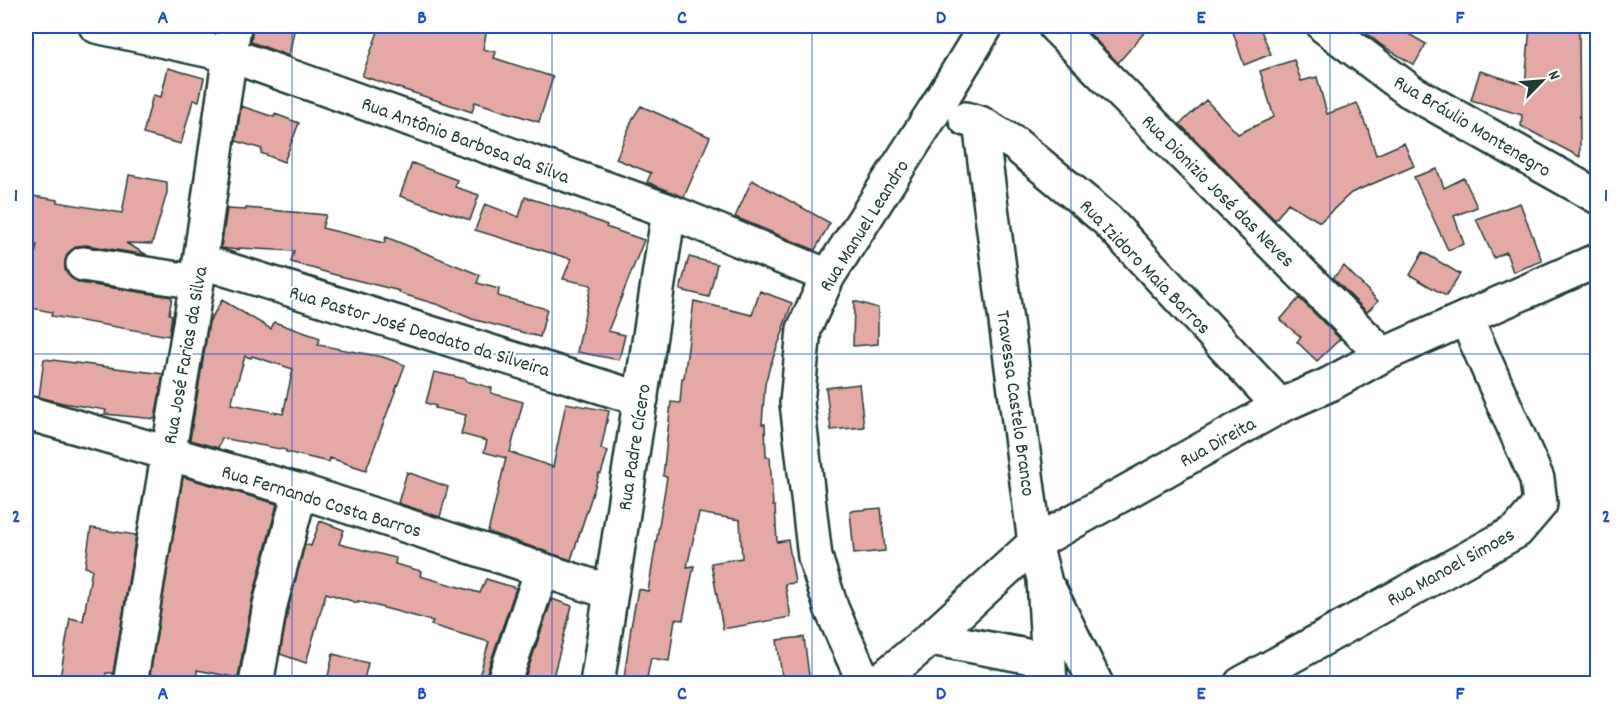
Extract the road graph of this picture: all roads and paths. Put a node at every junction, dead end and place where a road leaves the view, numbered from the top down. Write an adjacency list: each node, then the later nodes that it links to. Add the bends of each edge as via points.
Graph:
1 (96, 26): 5 (street, Rua Antônio Barbosa da Silva)
2 (986, 26): 6 (street, Rua Manuel Leandro)
3 (1055, 26): 15 (street, Rua Dionizio José das Neves)
4 (1324, 26): 8 (street, Rua Bráulio Montenegro, via 1410,91)
5 (232, 40): 9 (street, Rua Antônio Barbosa da Silva); 12 (street, Rua José Farias da Silva)
6 (936, 108): 7 (street, Rua Izidoro Maia Barros); 13 (street, Rua Manuel Leandro)
7 (980, 123): 17 (street, Rua Izidoro Maia Barros, via 1015,144 1107,220); 21 (street, Travessa Castelo Branco)
8 (1598, 198)
9 (669, 211): 13 (street, Rua Antônio Barbosa da Silva); 16 (street, Rua Padre Cícero)
10 (1598, 260): 14 (street, Rua Direita)
11 (83, 264): 12 (street, Rua Pastor José Deodato da Silveira)
12 (199, 272): 16 (street, Rua Pastor José Deodato da Silveira); 19 (street, Rua José Farias da Silva)
13 (828, 276): 31 (street, Rua Manuel Leandro, via 804,328 797,404 816,557 832,610)
14 (1466, 318): 15 (street, Rua Direita); 34 (street, Rua Manoel Simoes, via 1537,479 1540,504 1517,531)
15 (1383, 356): 17 (street, Rua Direita)
16 (640, 399): 24 (street, Rua Padre Cícero)
17 (1280, 406): 21 (street, Rua Direita)
18 (31, 414): 19 (street, Rua Fernando Costa Barros)
19 (167, 453): 20 (street, Rua Fernando Costa Barros); 27 (street, Rua José Farias da Silva)
20 (300, 491): 22 (street, Rua Fernando Costa Barros); 28 (street, via 270,605)
21 (1035, 543): 23 (street, Travessa Castelo Branco); 25 (street, Rua Direita)
22 (542, 570): 24 (street, Rua Fernando Costa Barros); 29 (street)
23 (1044, 579): 26 (street, Travessa Castelo Branco); 33 (street)
24 (610, 592): 30 (street, Rua Padre Cícero)
25 (931, 638): 26 (street); 32 (street, Rua Direita)
26 (1049, 672)
27 (129, 684)
28 (256, 684)
29 (503, 684)
30 (597, 684)
31 (866, 684)
32 (876, 684)
33 (1096, 684)
34 (1241, 684)

